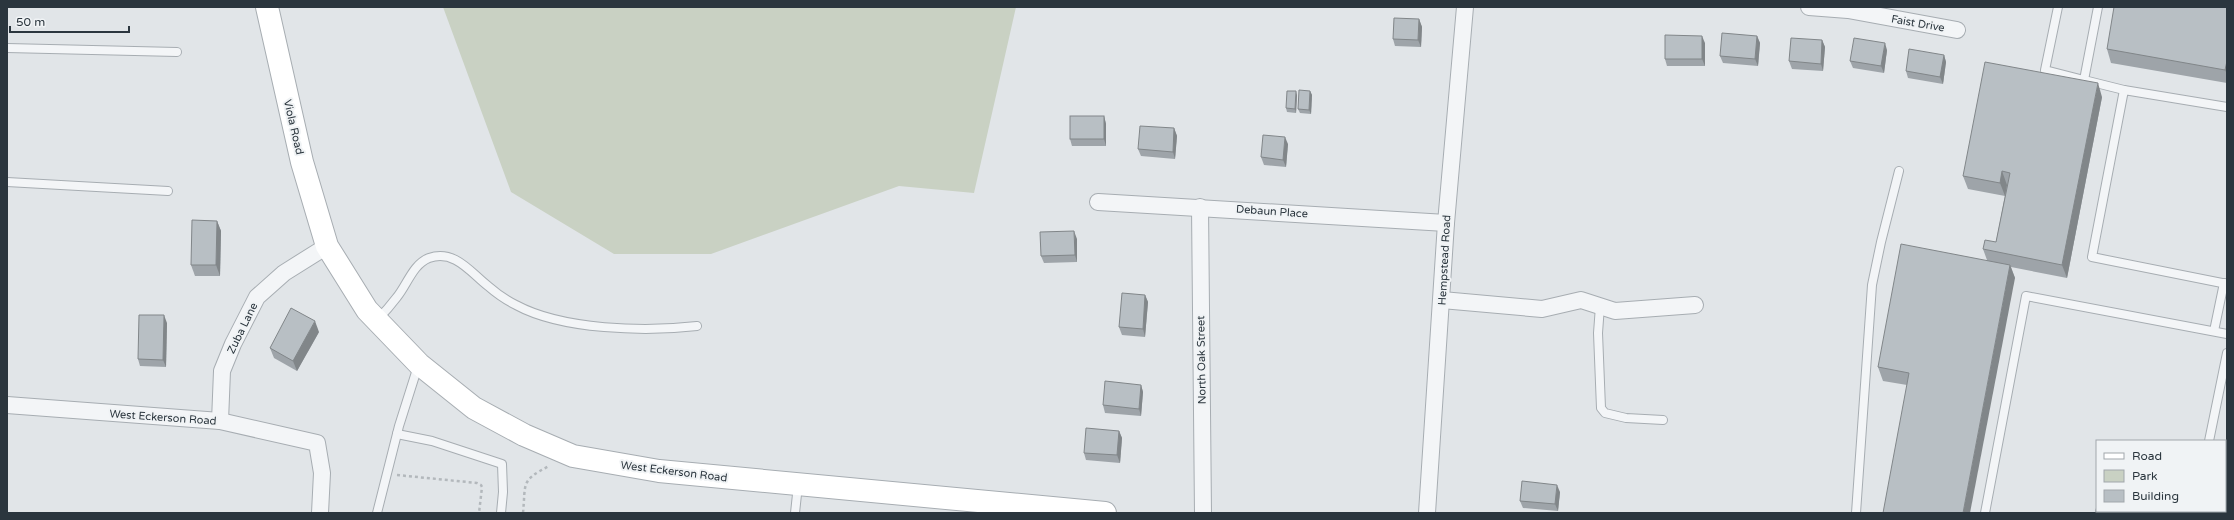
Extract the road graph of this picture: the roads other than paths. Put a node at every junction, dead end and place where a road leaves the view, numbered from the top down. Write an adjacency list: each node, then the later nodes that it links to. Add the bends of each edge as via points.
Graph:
1 (267, 7): 18 (street, Viola Road, via 302,162)
2 (1464, 7): 17 (street, Hempstead Road)
3 (1809, 7): 6 (street, Faist Drive, via 1848,10)
4 (2058, 7): 9 (lane, via 2045,70)
5 (2098, 7): 9 (lane)
6 (1957, 30)
7 (7, 48): 8 (lane)
8 (177, 52)
9 (2084, 80): 10 (lane)
10 (2124, 90): 11 (lane); 19 (lane, via 2092,257)
11 (2227, 106)
12 (1899, 171): 43 (lane, via 1872,284)
13 (7, 182): 14 (lane)
14 (168, 191)
15 (1098, 202): 16 (street, Debaun Place)
16 (1200, 207): 17 (street, Debaun Place); 41 (street, North Oak Street)
17 (1446, 223): 20 (street, Hempstead Road)
18 (327, 246): 23 (street, West Eckerson Road, via 367,310); 31 (street, Zuba Lane, via 284,273 257,297 222,371)
19 (2226, 283): 25 (lane)
20 (1442, 300): 22 (street, via 1542,309 1581,300); 42 (street, Hempstead Road)
21 (1695, 305): 22 (street, via 1615,311)
22 (1600, 306): 30 (lane, via 1598,333 1601,408 1605,413 1626,418)
23 (377, 321): 24 (lane, via 397,298 420,262 441,257 464,264 488,286 515,305 551,318 632,329); 28 (street, West Eckerson Road)
24 (697, 326)
25 (2214, 331): 26 (lane); 44 (lane, via 2026,296)
26 (2227, 334)
27 (2227, 353): 33 (lane)
28 (419, 364): 32 (lane); 34 (street, West Eckerson Road, via 474,408 524,435 573,456 659,471)
29 (7, 405): 31 (street, West Eckerson Road)
30 (1663, 420)
31 (220, 421): 36 (street, West Eckerson Road, via 317,443 322,473)
32 (397, 434): 37 (lane); 38 (lane, via 432,441 502,464)
33 (2209, 440)
34 (798, 484): 35 (street, West Eckerson Road); 39 (lane)
35 (1029, 510): 40 (street, West Eckerson Road)
36 (320, 513)
37 (377, 513)
38 (502, 513)
39 (795, 513)
40 (1105, 513)
41 (1203, 513)
42 (1427, 513)
43 (1856, 513)
44 (1985, 513)

